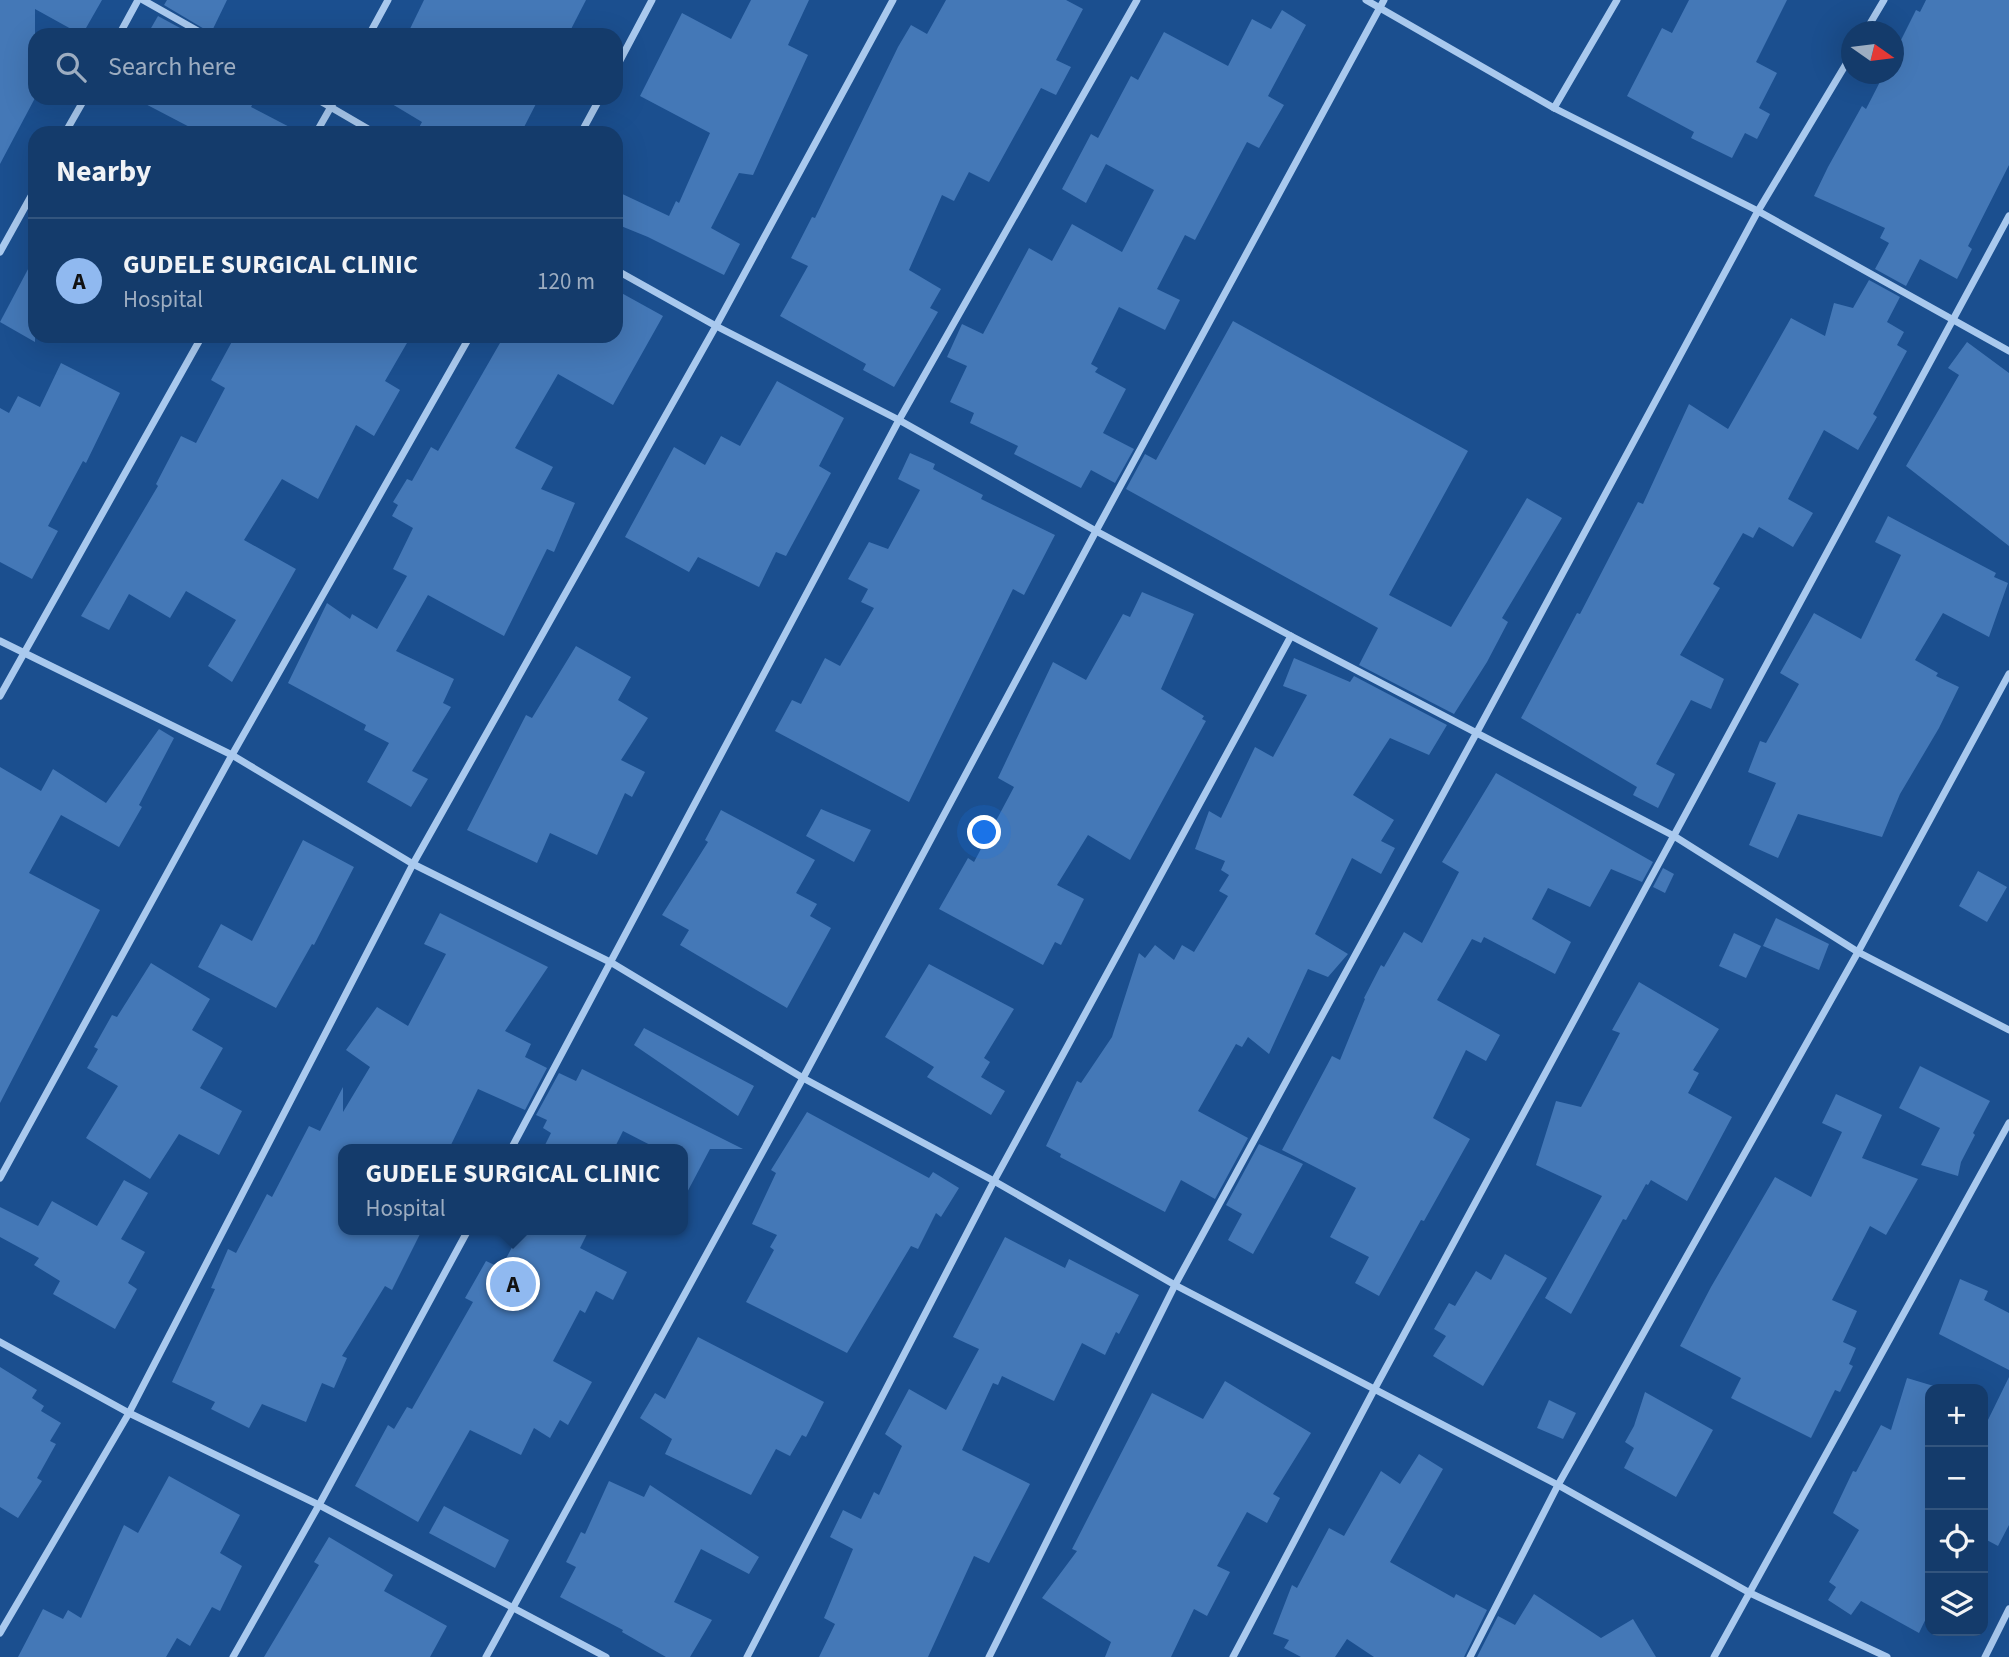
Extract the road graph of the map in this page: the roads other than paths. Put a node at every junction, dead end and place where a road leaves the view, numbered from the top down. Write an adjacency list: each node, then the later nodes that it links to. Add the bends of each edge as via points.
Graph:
1 (141, 0): 12 (street); 13 (street)
2 (388, 0): 14 (street)
3 (652, 0): 15 (street)
4 (892, 0): 32 (street)
5 (1137, 0): 36 (street)
6 (1367, 0): 10 (street)
7 (1384, 0): 10 (street)
8 (1617, 0): 21 (street)
9 (1884, 0): 11 (street)
10 (1380, 8): 21 (street); 37 (street)
11 (1872, 21)
12 (123, 28)
13 (192, 28)
14 (373, 28)
15 (623, 55)
16 (1841, 72): 27 (street)
17 (81, 105): 22 (street)
18 (327, 105): 20 (street)
19 (596, 105): 25 (street)
20 (331, 107): 23 (street); 24 (street)
21 (1554, 108): 27 (street)
22 (69, 126)
23 (320, 126)
24 (363, 126)
25 (585, 126)
26 (28, 201): 29 (street)
27 (1758, 211): 31 (street); 43 (street)
28 (2009, 216): 31 (street)
29 (0, 252)
30 (623, 274): 32 (street)
31 (1952, 320): 35 (street); 45 (street)
32 (716, 326): 36 (street); 46 (street)
33 (198, 343): 40 (street)
34 (466, 343): 44 (street)
35 (2009, 351)
36 (899, 420): 37 (street); 48 (street)
37 (1096, 531): 38 (street); 50 (street)
38 (1291, 636): 43 (street); 54 (street)
39 (0, 641): 40 (street)
40 (23, 654): 42 (street); 44 (street)
41 (2009, 674): 47 (street)
42 (0, 696)
43 (1477, 732): 45 (street); 56 (street)
44 (232, 755): 46 (street); 53 (street)
45 (1674, 836): 47 (street); 58 (street)
46 (413, 864): 48 (street); 59 (street)
47 (1858, 952): 49 (street); 60 (street)
48 (612, 963): 50 (street); 52 (street)
49 (2009, 1030)
50 (803, 1078): 54 (street); 63 (street)
51 (2009, 1123): 62 (street)
52 (514, 1144)
53 (0, 1178)
54 (994, 1181): 56 (street); 69 (street)
55 (465, 1235): 61 (street)
56 (1175, 1285): 58 (street); 70 (street)
57 (0, 1342): 59 (street)
58 (1374, 1390): 60 (street); 71 (street)
59 (129, 1413): 61 (street); 65 (street)
60 (1558, 1485): 62 (street); 72 (street)
61 (319, 1506): 63 (street); 66 (street)
62 (1751, 1593): 73 (street); 74 (street)
63 (513, 1608): 67 (street); 68 (street)
64 (2009, 1609): 75 (street)
65 (0, 1633)
66 (233, 1657)
67 (486, 1657)
68 (607, 1657)
69 (747, 1657)
70 (989, 1657)
71 (1233, 1657)
72 (1470, 1657)
73 (1714, 1657)
74 (1887, 1657)
75 (1985, 1657)

